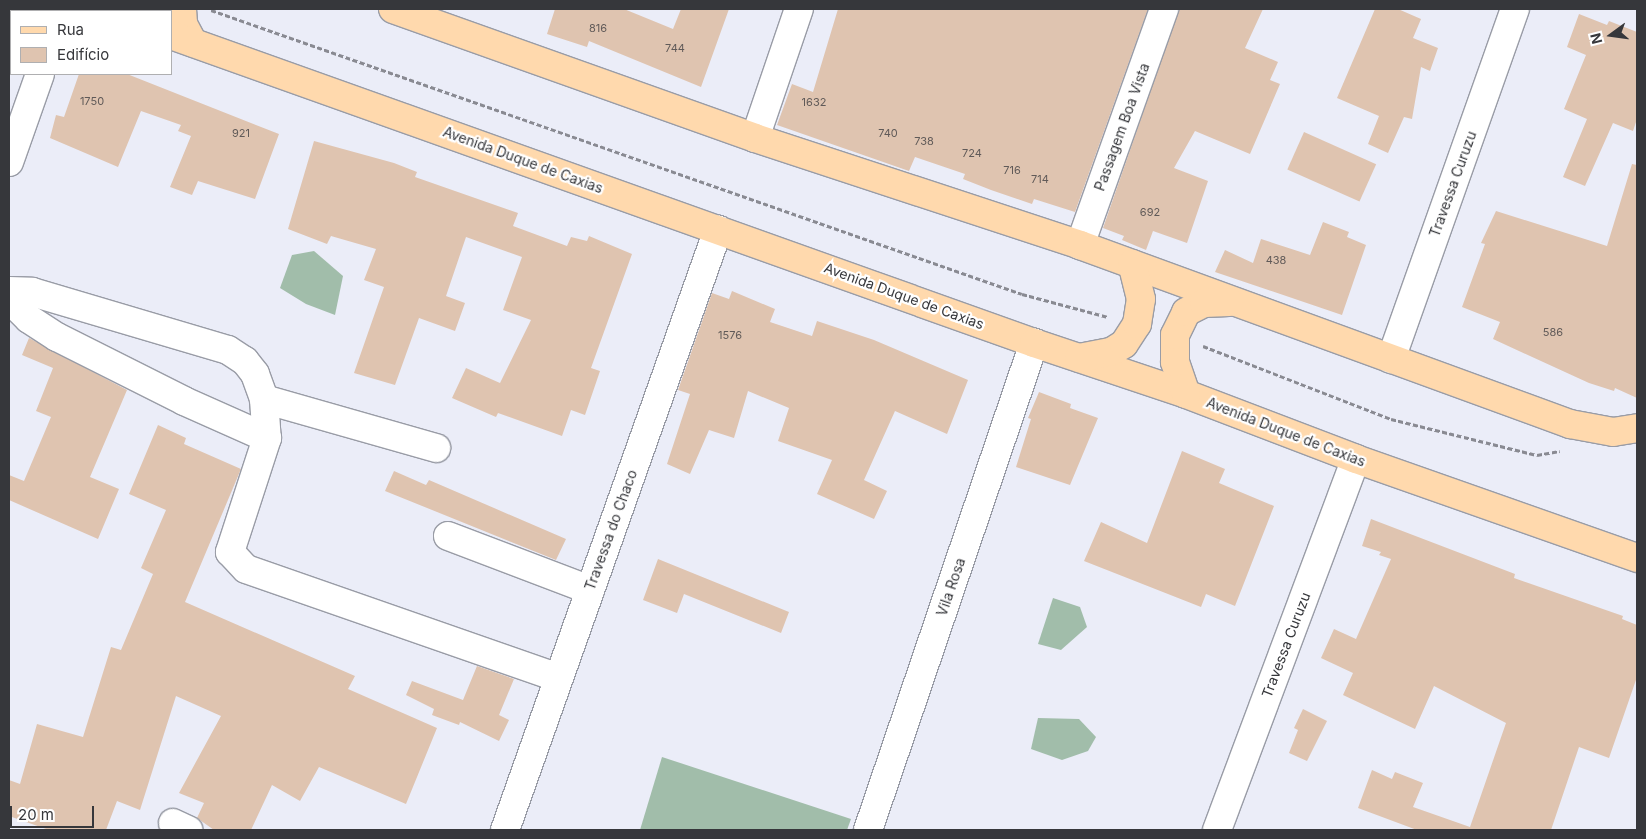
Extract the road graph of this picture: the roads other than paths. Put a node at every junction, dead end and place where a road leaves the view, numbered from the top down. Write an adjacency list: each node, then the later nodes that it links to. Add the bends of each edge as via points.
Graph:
1 (182, 9): 7 (main road)
2 (393, 9): 6 (main road)
3 (798, 9): 9 (street)
4 (1164, 9): 12 (street, Passagem Boa Vista)
5 (1515, 9): 19 (street, Travessa Curuzu)
6 (444, 18): 9 (main road)
7 (182, 39): 11 (main road, Avenida Duque de Caxias)
8 (40, 75): 10 (street)
9 (754, 138): 12 (main road)
10 (9, 162)
11 (718, 230): 17 (main road, Avenida Duque de Caxias); 28 (street, Travessa do Chaco)
12 (1080, 245): 13 (main road)
13 (1132, 264): 16 (main road); 18 (main road, via 1141,299 1138,324 1124,344 1111,352)
14 (9, 291): 21 (street, via 32,292 228,350 245,361 255,374)
15 (9, 299): 23 (street, via 29,320 57,337 184,401)
16 (1229, 302): 19 (main road); 20 (main road, via 1204,303 1186,312 1175,335 1175,362)
17 (1034, 344): 18 (main road, Avenida Duque de Caxias); 31 (street, Vila Rosa)
18 (1078, 358): 20 (main road, Avenida Duque de Caxias)
19 (1391, 359): 22 (main road, via 1570,424 1613,432)
20 (1186, 394): 25 (main road, Avenida Duque de Caxias)
21 (264, 399): 23 (street); 24 (street)
22 (1637, 428)
23 (267, 438): 29 (street, via 230,552 246,569)
24 (436, 448)
25 (1356, 459): 27 (main road, Avenida Duque de Caxias); 32 (street, Travessa Curuzu)
26 (448, 536): 28 (street)
27 (1637, 558)
28 (590, 590): 29 (street, Travessa do Chaco)
29 (560, 678): 30 (street, Travessa do Chaco)
30 (505, 830)
31 (868, 830)
32 (1217, 830)

